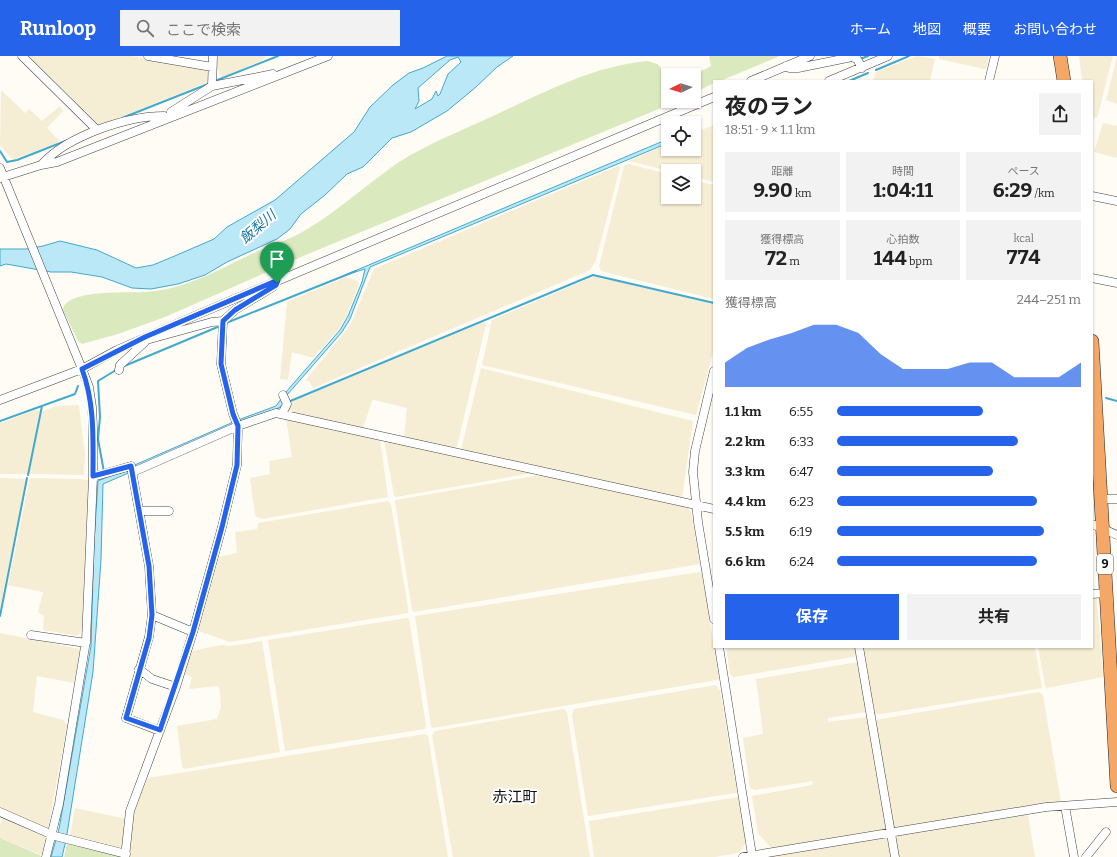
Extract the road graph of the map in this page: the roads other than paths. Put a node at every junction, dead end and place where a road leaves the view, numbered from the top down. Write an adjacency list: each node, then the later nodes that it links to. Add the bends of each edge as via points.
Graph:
1 (22, 56): 20 (street)
2 (148, 56): 10 (street)
3 (213, 56): 10 (street)
4 (328, 56): 12 (street)
5 (810, 56): 9 (street)
6 (888, 56): 11 (street)
7 (995, 56): 15 (street)
8 (1060, 56): 16 (highway)
9 (786, 66): 11 (street, via 798,68 852,57 857,59); 13 (street)
10 (212, 67): 17 (street)
11 (862, 68): 14 (street)
12 (279, 75): 17 (street, via 272,74); 19 (street)
13 (753, 80)
14 (832, 80)
15 (989, 80)
16 (1064, 80)
17 (212, 86): 19 (street, via 172,112)
18 (713, 97): 27 (street)
19 (169, 117): 20 (street, via 116,123); 21 (street, via 57,162)
20 (97, 130): 21 (street, via 78,139)
21 (41, 165): 23 (street)
22 (0, 168): 23 (street)
23 (4, 179): 32 (street)
24 (1093, 196): 25 (street)
25 (1117, 201)
26 (1093, 278): 28 (street)
27 (278, 280): 29 (street, via 276,285 235,310); 30 (street)
28 (1117, 283)
29 (223, 321): 30 (street); 38 (street, via 221,368)
30 (146, 338): 32 (street); 33 (street)
31 (1093, 359): 41 (highway, 9)
32 (81, 367): 36 (street); 40 (street, via 89,387 92,407)
33 (119, 369)
34 (713, 375): 43 (street, via 693,462)
35 (286, 399): 37 (street)
36 (0, 400)
37 (282, 414): 38 (street, via 271,414); 43 (street)
38 (237, 424): 39 (street); 54 (street, via 237,465)
39 (132, 470): 40 (street, via 128,465); 46 (street)
40 (93, 476): 56 (street)
41 (1101, 499): 42 (street); 47 (highway, 9)
42 (1117, 499)
43 (696, 505): 44 (street); 49 (street)
44 (713, 509)
45 (169, 511): 46 (street)
46 (139, 512): 53 (street, via 149,566)
47 (1097, 526): 48 (street); 50 (highway, 9)
48 (1117, 535)
49 (710, 568): 52 (street)
50 (1107, 593): 51 (street); 62 (highway, 9)
51 (1093, 594)
52 (713, 606)
53 (152, 615): 54 (street); 59 (street, via 149,638)
54 (193, 632): 60 (street)
55 (31, 635): 56 (street)
56 (86, 643): 68 (street)
57 (718, 648): 70 (street)
58 (860, 648): 66 (street)
59 (139, 669): 60 (street, via 152,679); 61 (street, via 126,718)
60 (176, 687): 61 (street)
61 (160, 730): 69 (street, via 130,811)
62 (1117, 786)
63 (1117, 802): 64 (street)
64 (1065, 806): 66 (street); 74 (street)
65 (0, 812): 68 (street)
66 (891, 832): 70 (street); 73 (street)
67 (1106, 832): 75 (street)
68 (54, 835): 69 (street); 71 (street)
69 (125, 855)
70 (752, 856): 72 (street)
71 (46, 857)
72 (743, 857)
73 (895, 857)
74 (1074, 857)
75 (1086, 857)

